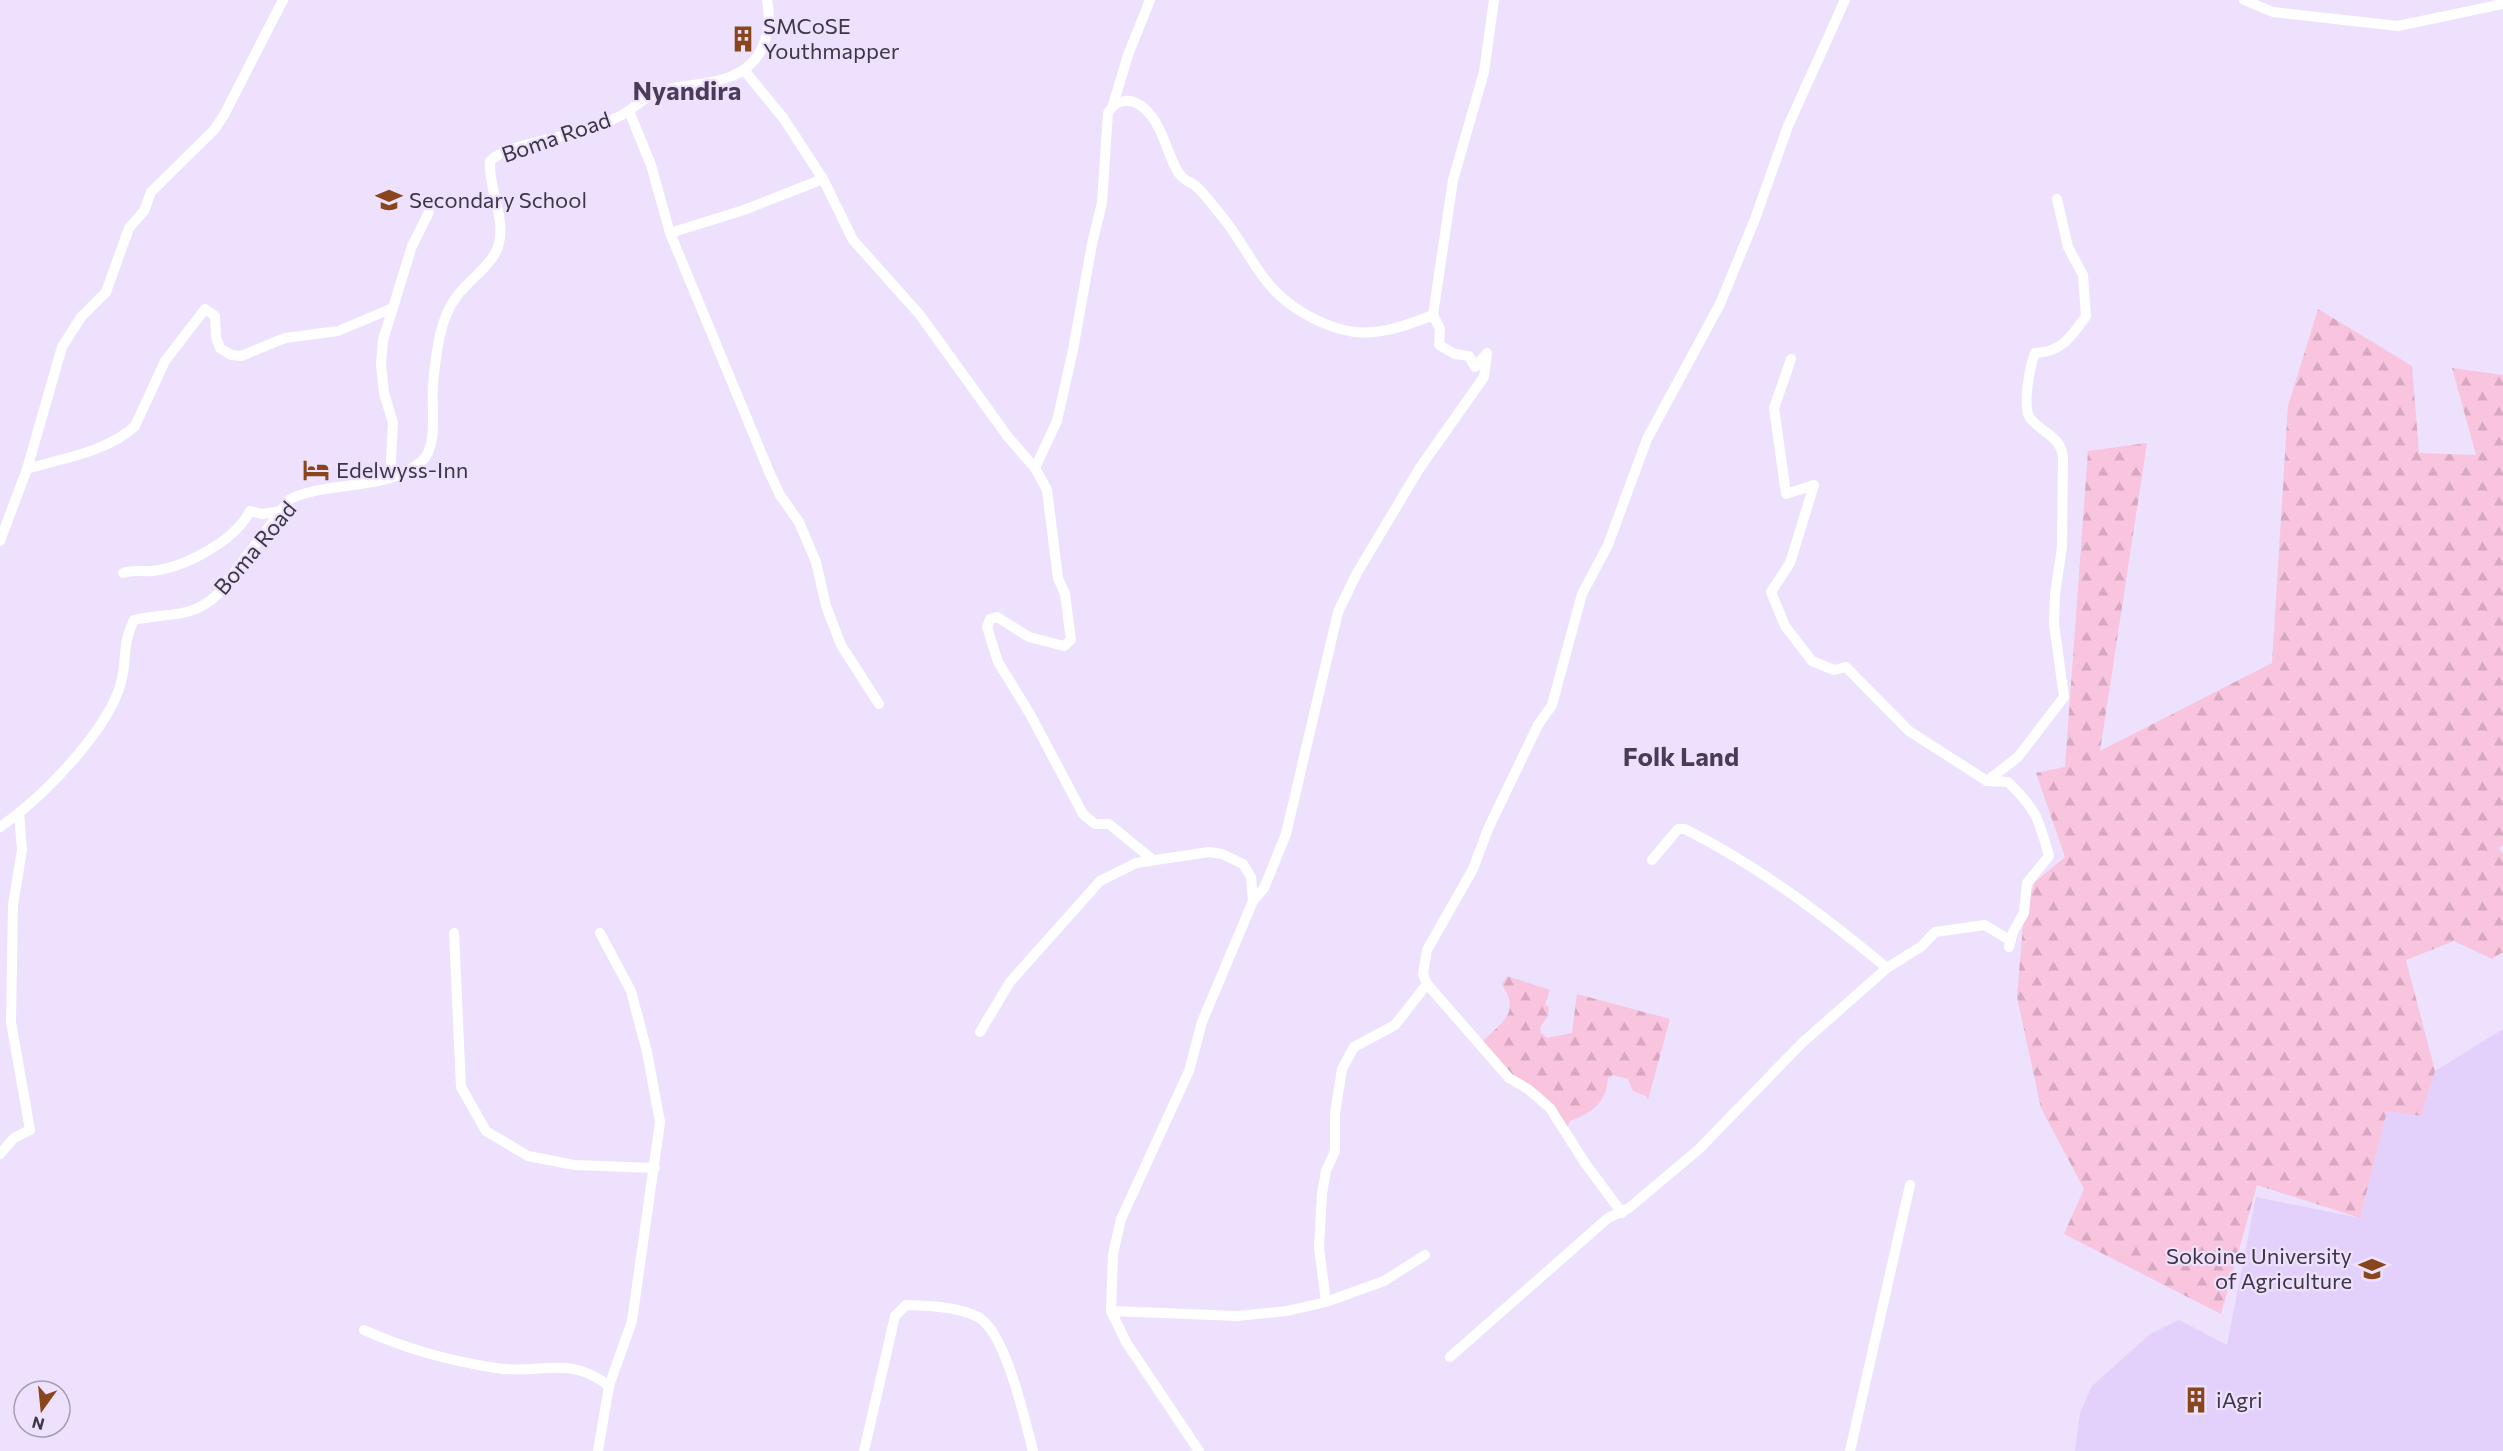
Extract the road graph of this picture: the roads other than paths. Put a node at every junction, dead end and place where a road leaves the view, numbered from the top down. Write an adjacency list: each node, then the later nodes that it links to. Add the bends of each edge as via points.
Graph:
1 (284, 0): 20 (street, via 224,115 151,192 144,211 129,228 106,292 81,317 62,347)
2 (767, 0): 9 (street, via 766,40 758,56)
3 (1150, 0): 10 (street)
4 (1494, 0): 17 (street, via 1484,72 1453,180)
5 (1845, 0): 35 (street, via 1788,126 1720,304 1647,439 1608,545 1582,594 1552,705 1538,725 1473,869 1430,942 1423,974)
6 (2244, 0): 7 (street)
7 (2258, 3): 8 (street, via 2273,12 2398,26)
8 (2503, 4)
9 (744, 70): 11 (street, Boma Road, via 731,77 665,90 643,98); 12 (street, via 784,119)
10 (1113, 105): 17 (street, via 1132,101 1156,121 1181,176 1197,187 1225,221 1274,290 1302,312 1347,331 1374,332); 19 (street, via 1105,127 1102,202 1074,350 1057,421)
11 (629, 111): 15 (street, via 651,165); 21 (street, Boma Road, via 564,137 499,153 490,161 489,174 500,222 497,248 455,298 442,327 435,362 433,444 428,456)
12 (823, 179): 15 (street); 19 (street, via 853,240 920,315)
13 (2057, 199): 26 (street, via 2068,247 2083,275 2086,316 2069,339 2051,352 2035,353 2026,402 2029,416 2062,446 2062,548 2054,624 2064,698 2018,757)
14 (429, 212): 16 (street, via 412,246)
15 (670, 233): 25 (street, via 770,474 816,562 826,606 841,645)
16 (393, 308): 20 (street, via 338,331 285,338 241,356 220,348 215,316 204,309 165,361 135,426 106,445); 21 (street, via 383,340 381,364 393,423)
17 (1433, 315): 31 (street, via 1440,329 1439,345 1469,356 1475,367 1487,352 1484,377 1419,469 1338,612 1286,834 1264,888)
18 (1791, 359): 26 (street, via 1774,408 1786,494 1814,485 1790,563 1771,592 1785,626 1812,661 1834,670 1846,667 1909,731)
19 (1035, 468): 29 (street, via 1047,490 1058,578 1065,594 1071,640 1064,646 1029,637 994,617 987,627 998,662 1083,814 1089,822 1109,825)
20 (27, 469): 23 (street)
21 (390, 478): 22 (street, Boma Road, via 303,493 290,499)
22 (281, 511): 24 (street, via 250,511 228,539 181,563); 27 (street, Boma Road, via 204,607 134,621 126,636 125,673 118,694 62,772)
23 (0, 541)
24 (123, 573)
25 (879, 704)
26 (1987, 781): 34 (street, via 2008,782 2031,804 2049,856 2027,884 2024,913 2010,944 1985,925 1951,928 1935,932 1922,946)
27 (19, 813): 28 (street, Boma Road); 37 (street, via 22,850 13,905 11,1022 30,1130 14,1138)
28 (0, 827)
29 (1153, 860): 31 (street, via 1209,852 1222,854 1243,864 1251,877); 36 (street, via 1136,863 1100,881 1010,982)
30 (1652, 860): 34 (street, via 1678,830 1685,829 1754,866 1813,907)
31 (1253, 901): 43 (street, via 1202,1022 1189,1071 1122,1219 1113,1254)
32 (454, 933): 38 (street, via 461,1087 486,1131 528,1156 574,1165)
33 (600, 933): 38 (street, via 631,991 647,1052 660,1122)
34 (1887, 968): 40 (street, via 1802,1043 1699,1149)
35 (1426, 984): 40 (street, via 1509,1078 1550,1108); 42 (street, via 1395,1025 1354,1047 1342,1069 1335,1113 1335,1151 1322,1194 1320,1247)
36 (980, 1032)
37 (0, 1154)
38 (655, 1168): 46 (street, via 632,1321)
39 (1910, 1185): 51 (street)
40 (1622, 1213): 45 (street, via 1608,1218)
41 (1425, 1255): 42 (street, via 1384,1281)
42 (1326, 1302): 43 (street, via 1237,1316)
43 (1111, 1311): 50 (street, via 1126,1342)
44 (364, 1330): 46 (street, via 399,1345 496,1368 580,1368)
45 (1450, 1357)
46 (609, 1386): 47 (street)
47 (598, 1451)
48 (864, 1451): 49 (street, via 895,1316 906,1305 942,1307 981,1318 1005,1353)
49 (1033, 1451)
50 (1199, 1451)
51 (1850, 1451)

